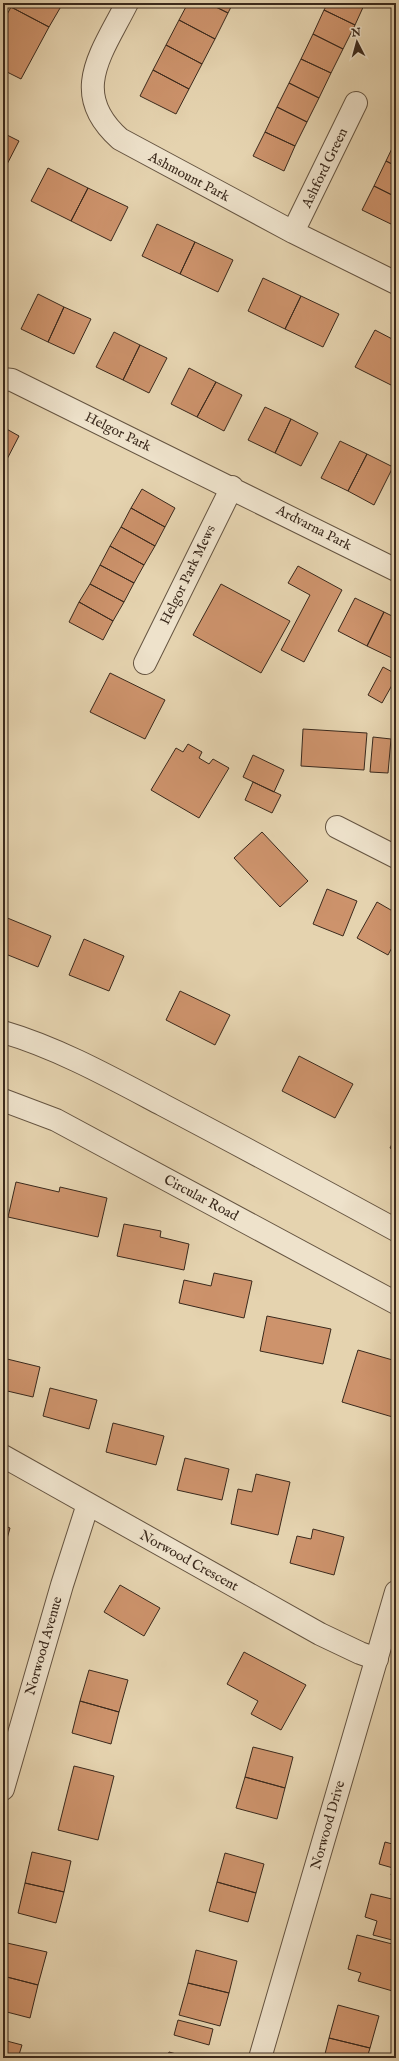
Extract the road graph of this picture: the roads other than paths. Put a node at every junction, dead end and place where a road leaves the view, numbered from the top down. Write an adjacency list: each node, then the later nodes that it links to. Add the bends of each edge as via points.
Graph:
1 (127, 3): 3 (street, Ashmount Park, via 98,60 93,77 93,100 96,111 107,127 120,139)
2 (356, 103): 3 (street, Ashford Green)
3 (293, 232): 4 (street, Ashmount Park)
4 (396, 283)
5 (3, 379): 6 (street, Helgor Park, via 12,380)
6 (232, 487): 7 (street, Ardvarna Park); 8 (street, Helgor Park Mews)
7 (396, 570)
8 (145, 663)
9 (337, 827): 10 (street)
10 (396, 857)
11 (3, 1032): 13 (street, via 19,1036 103,1074)
12 (3, 1100): 14 (street, Circular Road, via 56,1120)
13 (396, 1230)
14 (396, 1303)
15 (3, 1456): 16 (street, Norwood Crescent)
16 (88, 1504): 18 (street, Norwood Crescent, via 320,1634); 19 (street, Norwood Avenue)
17 (396, 1592): 18 (street, Norwood Drive)
18 (377, 1659): 20 (street, Norwood Drive)
19 (3, 1789)
20 (260, 2058)

